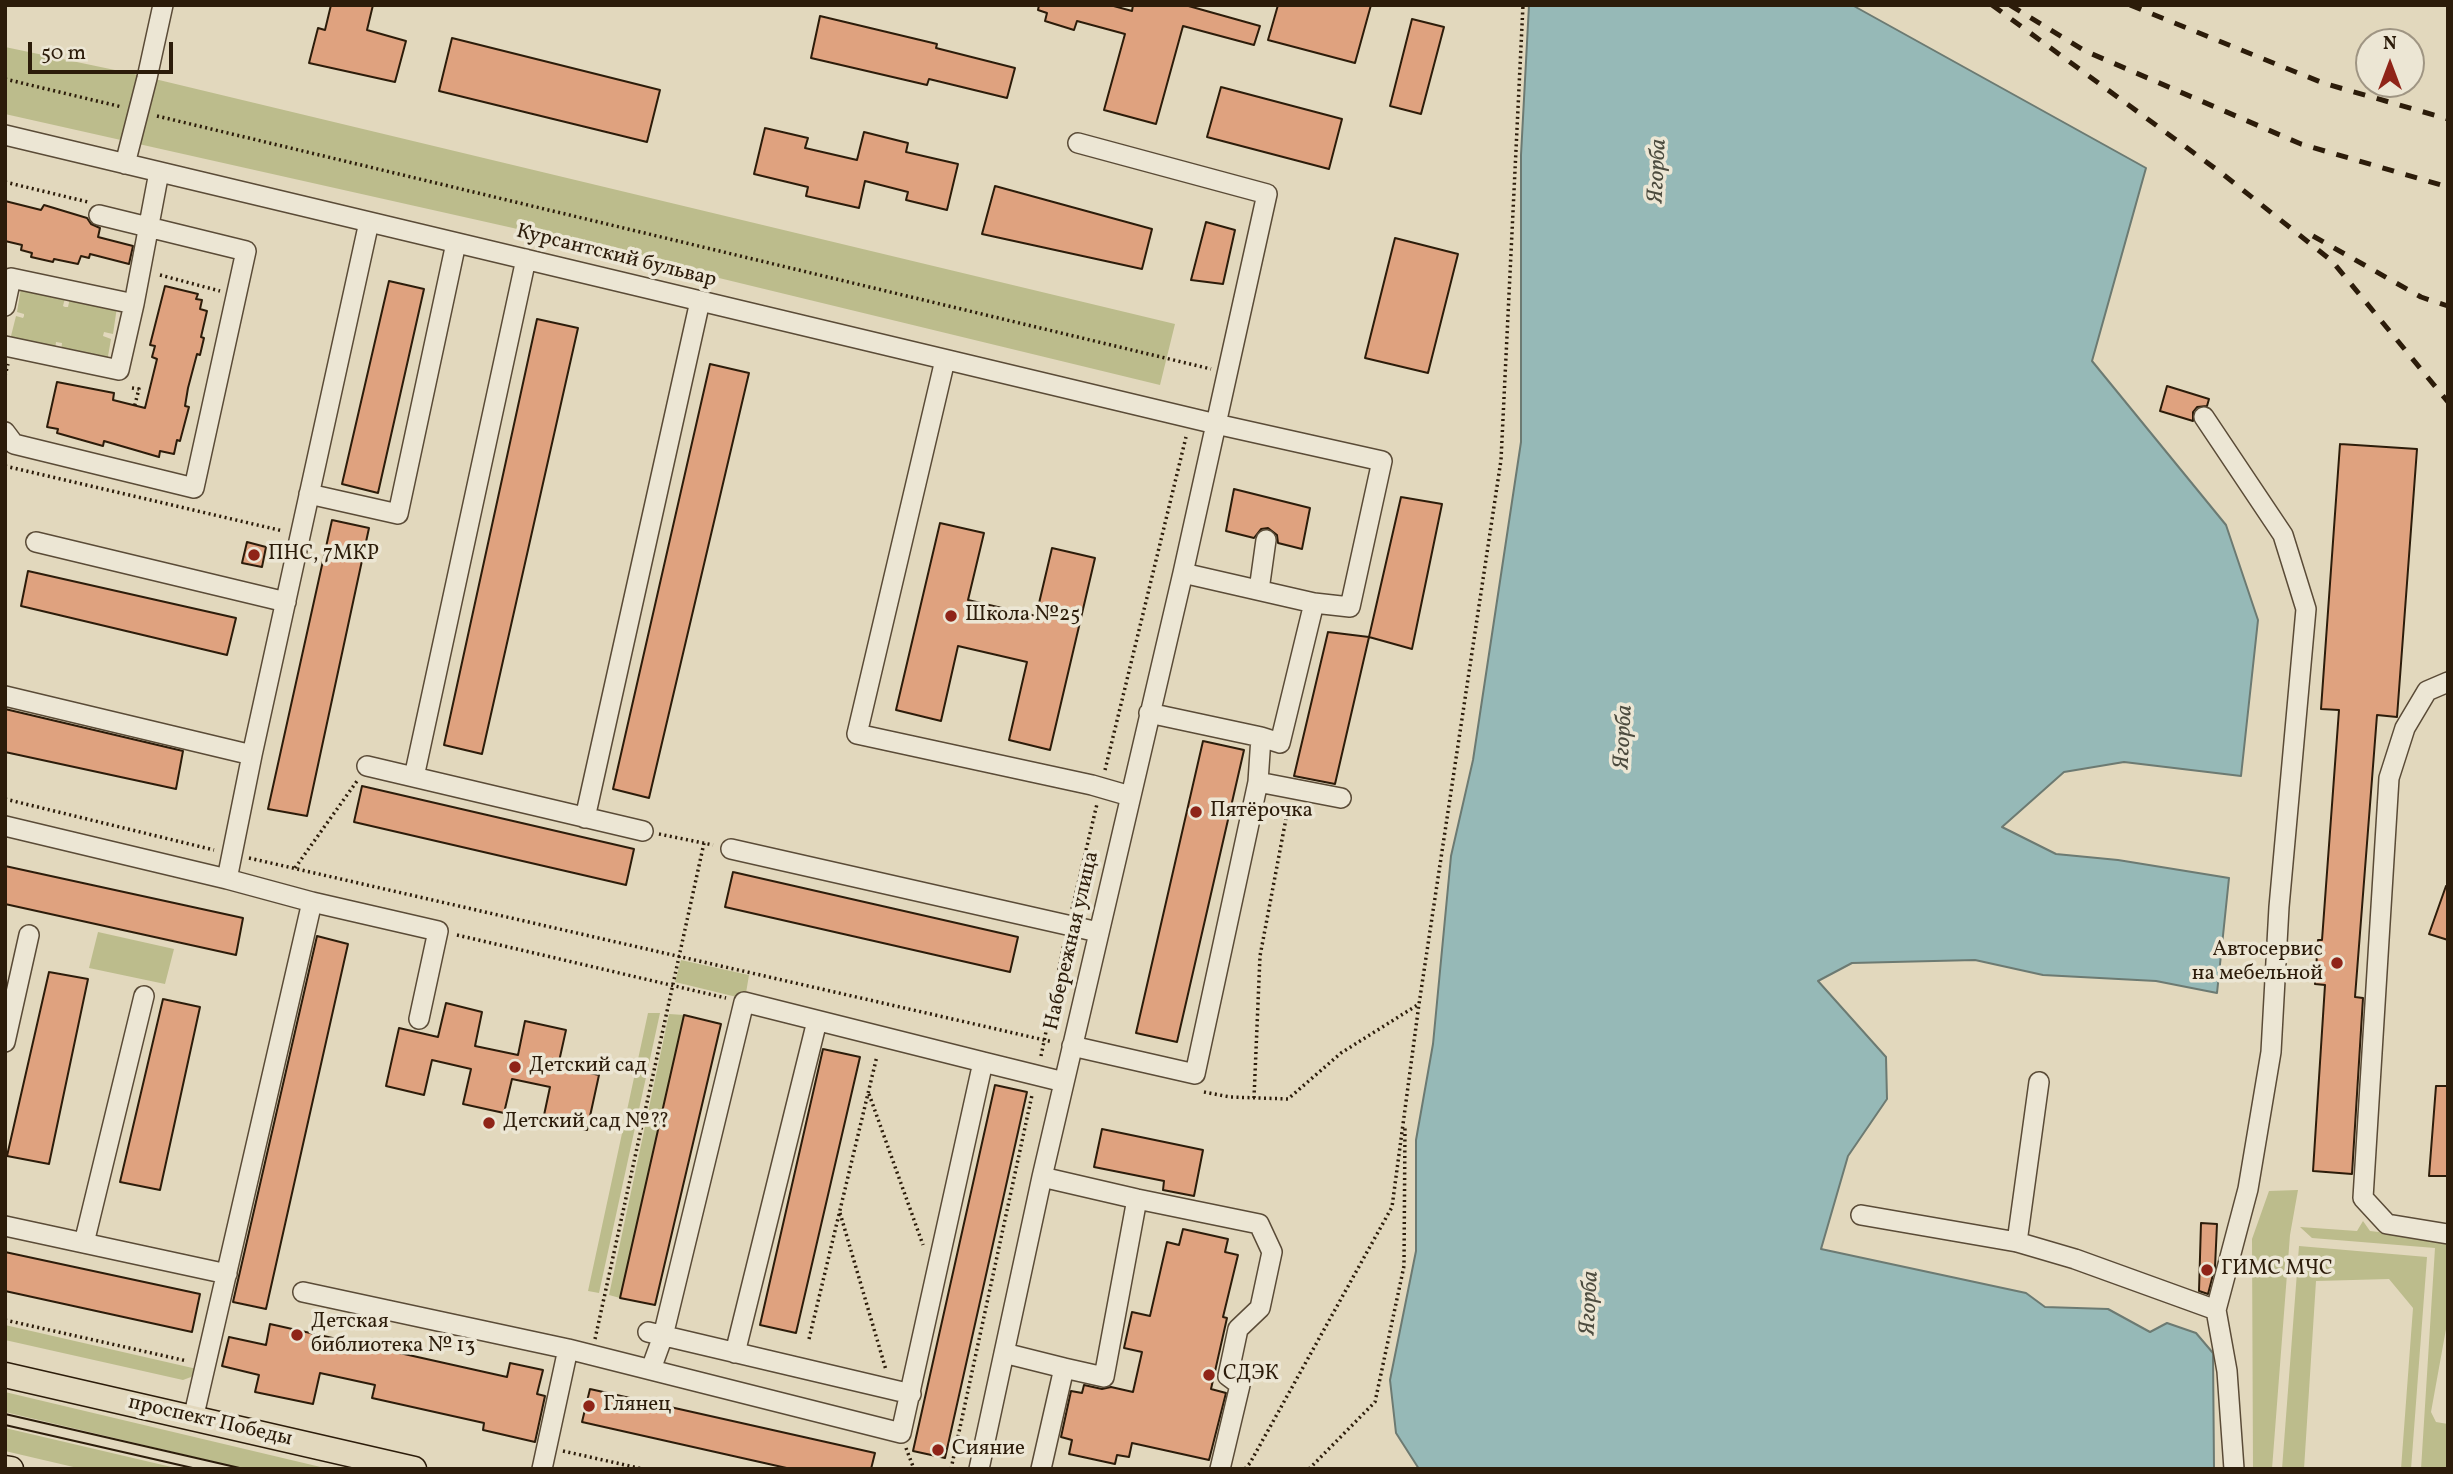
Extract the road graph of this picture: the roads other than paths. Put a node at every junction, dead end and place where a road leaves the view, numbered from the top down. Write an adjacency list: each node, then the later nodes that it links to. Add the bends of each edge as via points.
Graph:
1 (163, 5): 4 (street)
2 (5, 135): 4 (street, Курсантский бульвар)
3 (1078, 143): 17 (street, Набережная улица, via 1267,194)
4 (125, 163): 5 (street, Курсантский бульвар)
5 (159, 172): 7 (street, Курсантский бульвар); 8 (street)
6 (99, 215): 8 (street)
7 (369, 222): 9 (street, Курсантский бульвар); 19 (street)
8 (148, 227): 12 (street); 18 (street, via 246,251 194,488 13,444)
9 (456, 243): 10 (street, Курсантский бульвар); 19 (street, via 398,514)
10 (526, 259): 11 (street, Курсантский бульвар); 32 (street)
11 (700, 301): 15 (street, Курсантский бульвар); 36 (street)
12 (134, 304): 13 (street, via 11,278); 14 (street, via 119,370)
13 (5, 306)
14 (5, 346)
15 (945, 360): 17 (street, Курсантский бульвар); 34 (street, via 857,734)
16 (2204, 417): 61 (street, via 2283,535 2306,608 2271,1052 2248,1189)
17 (1216, 424): 22 (street, Набережная улица); 25 (street, Курсантский бульвар, via 1381,461 1350,607)
18 (5, 432)
19 (309, 494): 24 (street)
20 (1266, 540): 23 (street)
21 (36, 542): 24 (street)
22 (1183, 573): 23 (street); 28 (street, Набережная улица)
23 (1259, 590): 25 (street)
24 (286, 602): 30 (street)
25 (1314, 603): 29 (street, via 1280,743)
26 (2448, 682): 56 (street, via 2427,691 2405,728 2389,778 2363,1198 2387,1224)
27 (5, 696): 30 (street)
28 (1149, 713): 29 (street); 34 (street, Набережная улица)
29 (1261, 737): 33 (street)
30 (252, 755): 40 (street)
31 (368, 766): 32 (street)
32 (414, 777): 36 (street)
33 (1258, 782): 35 (street); 48 (street, via 1195,1074)
34 (1130, 796): 42 (street, Набережная улица)
35 (1341, 798)
36 (586, 818): 38 (street)
37 (5, 826): 40 (street)
38 (643, 831)
39 (732, 849): 42 (street)
40 (227, 879): 41 (street)
41 (312, 902): 45 (street, via 438,931); 59 (street)
42 (1098, 932): 48 (street, Набережная улица)
43 (29, 935): 47 (street)
44 (144, 996): 58 (street)
45 (419, 1019)
46 (817, 1021): 49 (street); 62 (street, via 744,1002); 64 (street)
47 (5, 1042)
48 (1072, 1046): 50 (street, Набережная улица)
49 (983, 1062): 50 (street); 69 (street, via 935,1280)
50 (1064, 1082): 52 (street, Набережная улица)
51 (2039, 1082): 57 (street)
52 (1042, 1177): 53 (street); 65 (street, Набережная улица)
53 (1137, 1199): 66 (street, via 1104,1377); 77 (street, via 1259,1224 1272,1252 1261,1308 1238,1329 1228,1376 1240,1385)
54 (1861, 1214): 57 (street)
55 (5, 1226): 58 (street)
56 (2448, 1234)
57 (2017, 1242): 61 (street)
58 (84, 1243): 59 (street)
59 (227, 1274): 70 (street)
60 (303, 1292): 63 (street)
61 (2216, 1310): 78 (street, via 2227,1371)
62 (656, 1334): 64 (street); 67 (street)
63 (568, 1349): 67 (street); 74 (street)
64 (735, 1353): 69 (street)
65 (1004, 1353): 66 (street); 75 (street, Набережная улица)
66 (1064, 1368): 76 (street)
67 (651, 1369): 69 (street, via 901,1433)
68 (5, 1375): 70 (main road, проспект Победы)
69 (901, 1392)
70 (193, 1419): 73 (main road, проспект Победы)
71 (5, 1468): 72 (main road)
72 (10, 1469)
73 (414, 1469)
74 (542, 1469)
75 (979, 1469)
76 (1041, 1469)
77 (1220, 1469)
78 (2234, 1469)

